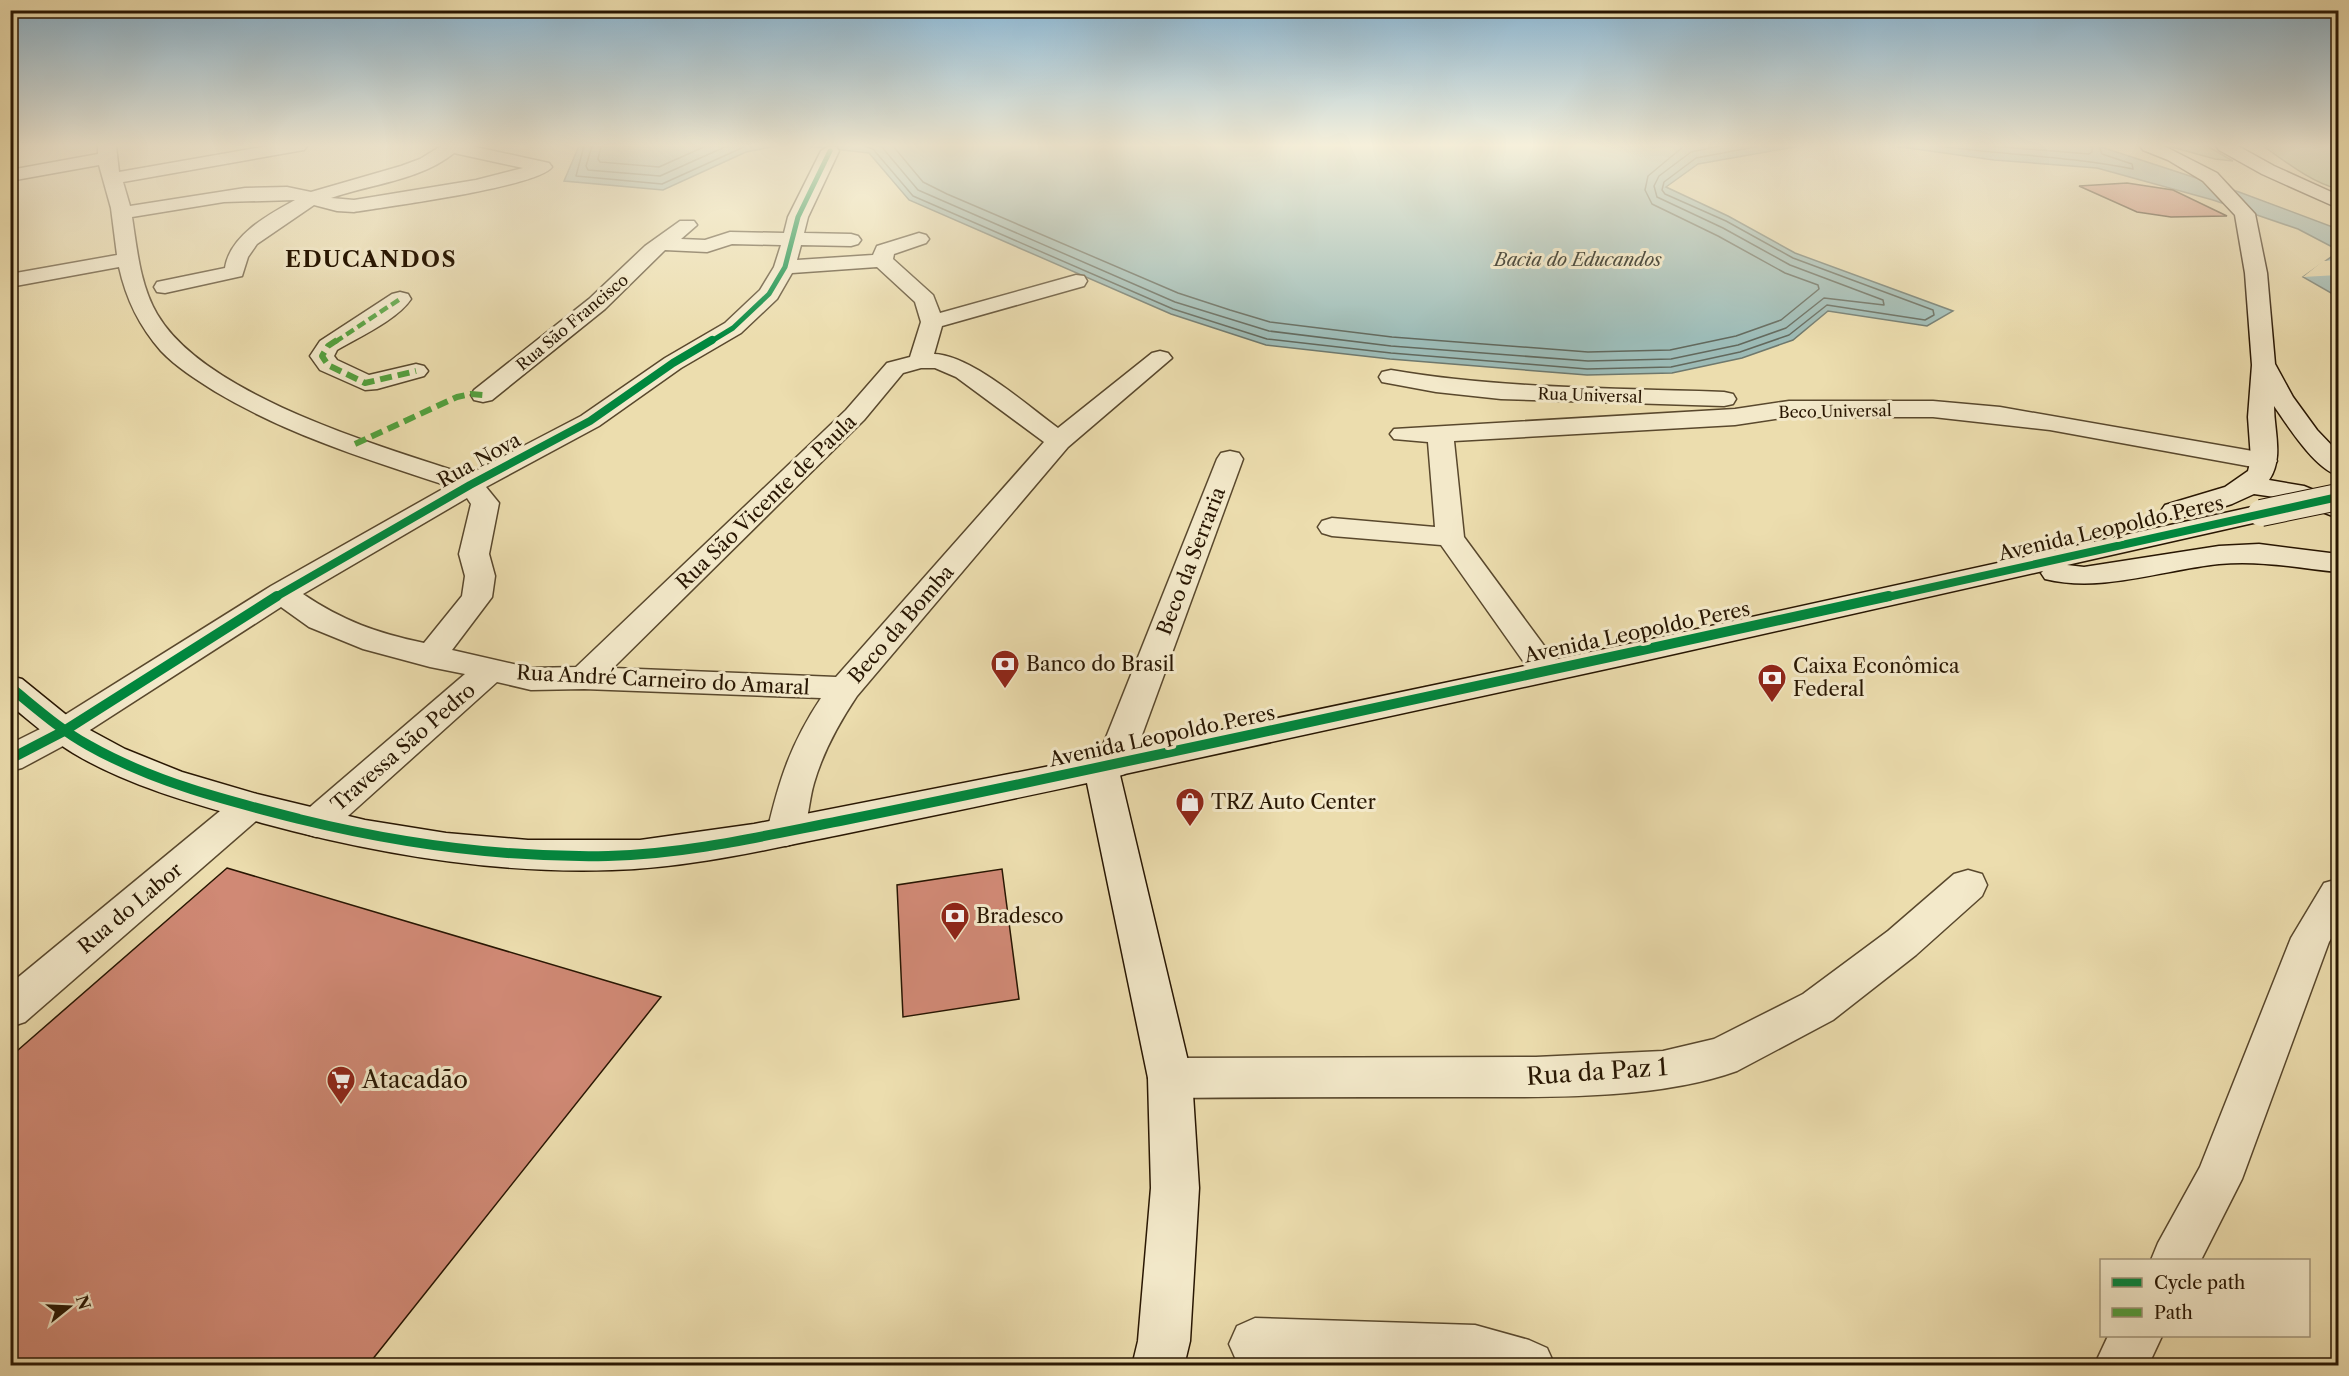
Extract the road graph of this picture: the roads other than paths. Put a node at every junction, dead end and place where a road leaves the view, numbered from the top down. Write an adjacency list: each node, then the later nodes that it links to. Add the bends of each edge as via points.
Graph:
1 (141, 210): 5 (street)
2 (293, 210): 16 (street, via 244,246 235,259 235,272)
3 (801, 210): 8 (street, Rua Nova)
4 (2241, 210): 21 (street, via 2256,273)
5 (122, 213): 11 (street)
6 (687, 225): 10 (street, Rua São Francisco)
7 (919, 239): 12 (street, via 884,250)
8 (791, 240): 9 (street); 10 (street, via 726,238 704,246); 13 (street, Rua Nova)
9 (850, 240)
10 (661, 244): 24 (street, Rua São Francisco, via 597,304)
11 (128, 259): 15 (street); 32 (street, via 136,293 148,319 184,359 216,382 279,415)
12 (882, 260): 13 (street); 18 (street, via 925,300)
13 (785, 267): 32 (street, Rua Nova, via 768,294 733,328 590,421)
14 (1076, 280): 18 (street)
15 (10, 281)
16 (165, 287)
17 (400, 299): 22 (street, via 328,346 322,356 328,365 365,383)
18 (932, 322): 20 (street)
19 (1160, 358): 28 (street, Beco da Bomba)
20 (920, 362): 28 (street, via 938,361 965,372); 43 (street, Rua São Vicente de Paula, via 895,368 855,415)
21 (2263, 364): 30 (street, via 2281,399); 31 (street)
22 (416, 371)
23 (1390, 377): 25 (street, Rua Universal, via 1501,392 1713,398)
24 (483, 395)
25 (1789, 409): 27 (street, Beco Universal, via 1735,417); 31 (street, Beco Universal, via 1933,409 2000,415)
26 (1403, 434): 27 (street, Beco Universal)
27 (1440, 434): 36 (street)
28 (1059, 441): 45 (street, Beco da Bomba)
29 (1230, 459): 48 (street, Beco da Serraria)
30 (2338, 467)
31 (2257, 473): 34 (street, Beco Universal); 38 (street, via 2212,502 2042,541 2024,551)
32 (470, 485): 39 (street, Rua Nova); 40 (street, via 485,503 474,554 480,576 477,597)
33 (2338, 496): 38 (street, Avenida Leopoldo Peres, bridge)
34 (2338, 510)
35 (1332, 527): 36 (street)
36 (1450, 537): 42 (street)
37 (2338, 563): 38 (street, via 2259,553 2219,555 2084,576)
38 (2021, 567): 42 (street, Avenida Leopoldo Peres)
39 (282, 593): 40 (street, Rua André Carneiro do Amaral, via 320,620 374,642); 46 (street, Rua Nova)
40 (430, 657): 41 (street, Rua André Carneiro do Amaral)
41 (490, 670): 43 (street, Rua André Carneiro do Amaral, via 531,679); 50 (street, Travessa São Pedro)
42 (1546, 670): 48 (street, Avenida Leopoldo Peres)
43 (584, 678): 45 (street, Rua André Carneiro do Amaral)
44 (10, 687): 46 (street, Avenida Leopoldo Peres)
45 (845, 688): 51 (street, Beco da Bomba, via 817,731 796,783)
46 (64, 731): 47 (street, Rua Nova); 49 (street, Avenida Leopoldo Peres, via 107,755)
47 (10, 759)
48 (1107, 766): 51 (street, Avenida Leopoldo Peres); 55 (street)
49 (250, 806): 50 (street, Avenida Leopoldo Peres); 54 (street, Rua do Labor)
50 (316, 823): 51 (street, Avenida Leopoldo Peres, via 459,850 536,856 616,856)
51 (786, 832)
52 (1968, 885): 55 (street, Rua da Paz 1, via 1902,943 1818,1007 1722,1057 1663,1070 1536,1077)
53 (2338, 894): 56 (street, via 2311,938 2218,1179)
54 (10, 1010)
55 (1170, 1078): 59 (street, via 1175,1188 1164,1341)
56 (2176, 1259)
57 (2135, 1337): 61 (street)
58 (1255, 1344): 60 (street, via 1475,1351)
59 (1158, 1365)
60 (1529, 1365)
61 (2120, 1365)

